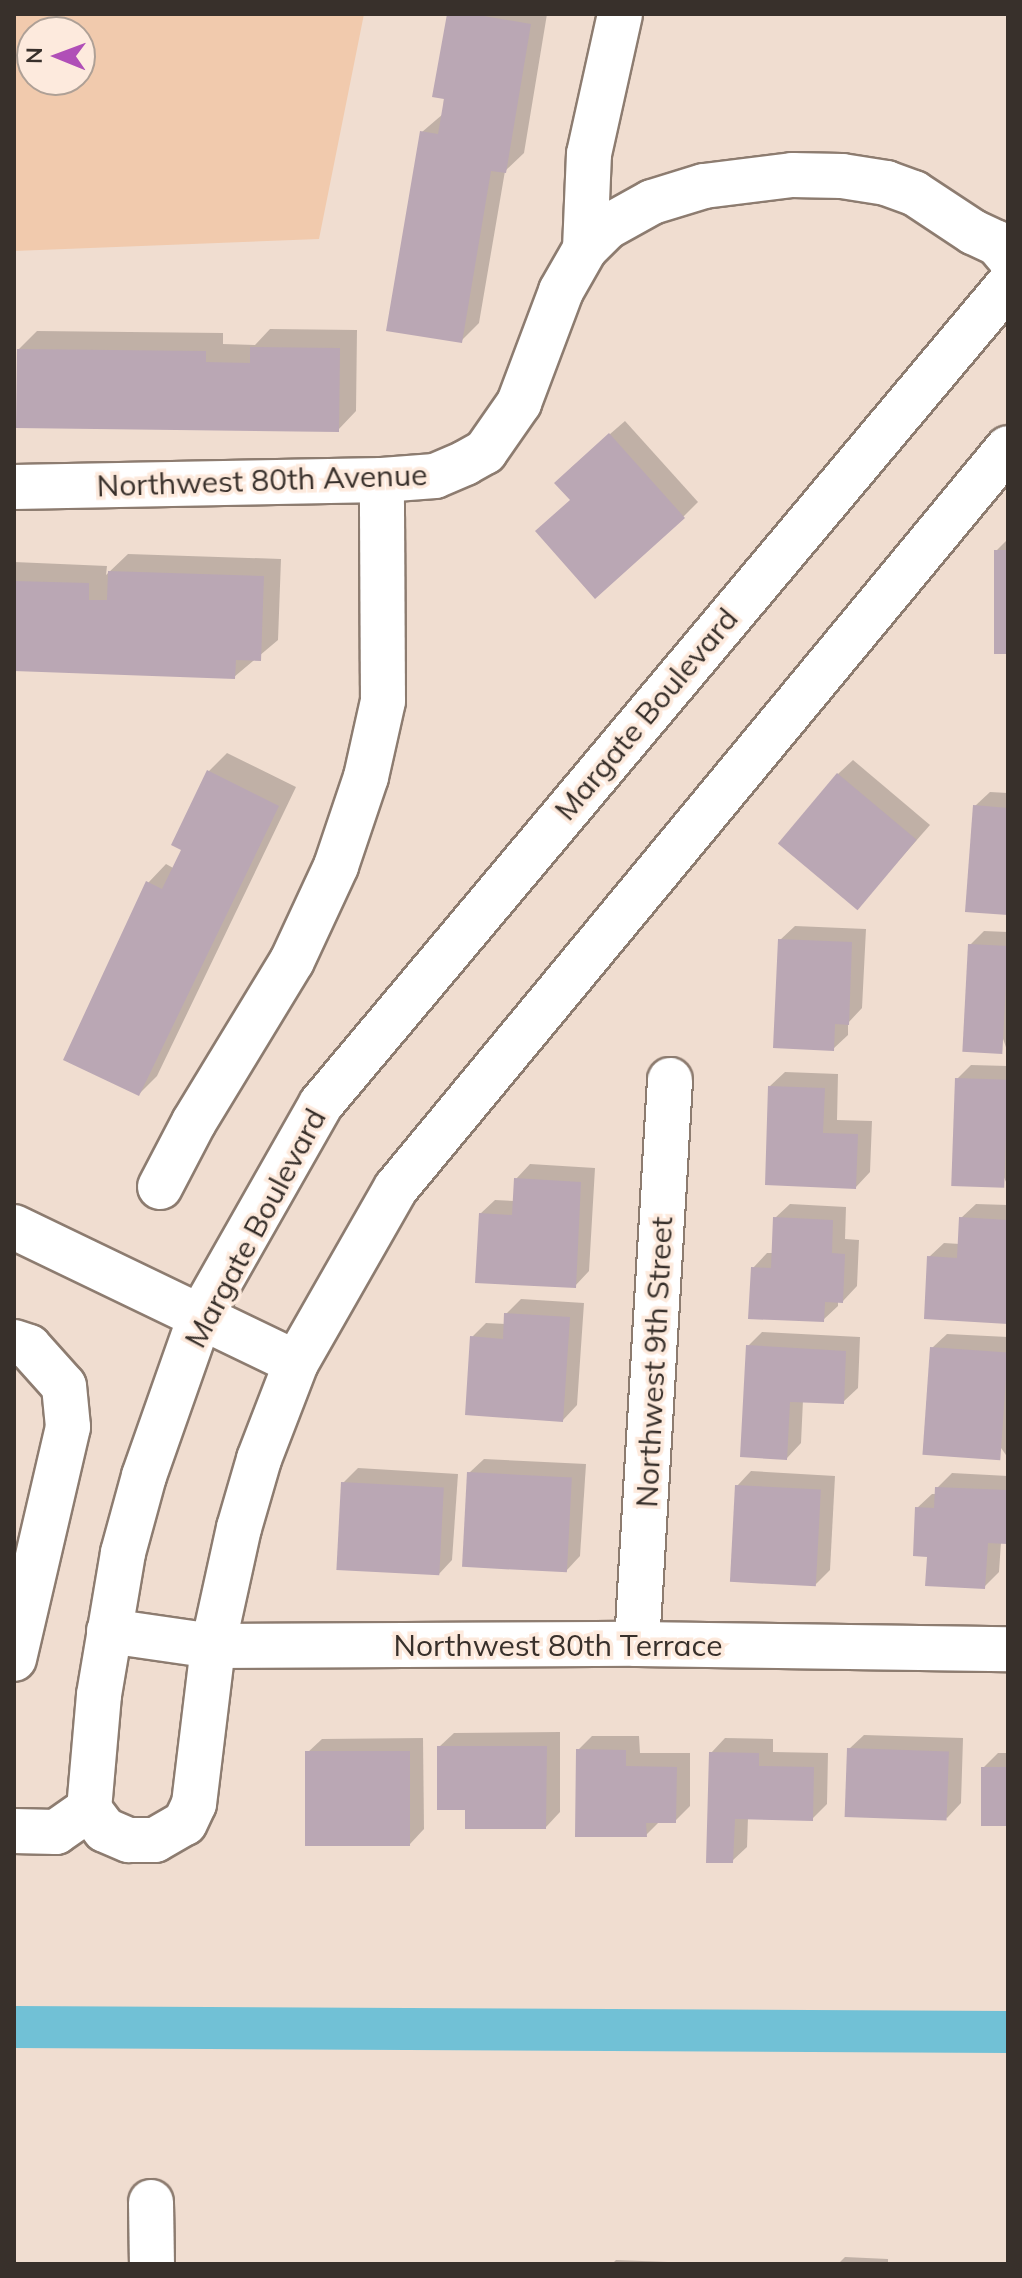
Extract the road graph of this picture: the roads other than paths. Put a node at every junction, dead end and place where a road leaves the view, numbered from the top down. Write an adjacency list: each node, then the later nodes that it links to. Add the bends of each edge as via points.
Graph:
1 (620, 14): 2 (street, via 589,154)
2 (585, 249): 3 (street, Northwest 80th Avenue, via 607,227 652,202 704,186 792,175 842,176 914,193 997,243); 6 (street, Northwest 80th Avenue, via 561,291 519,403 485,452 435,476)
3 (1008, 256)
4 (1008, 285): 11 (street, Margate Boulevard, via 321,1104)
5 (1008, 448): 13 (street, via 396,1188)
6 (382, 480): 7 (street, Northwest 80th Avenue); 9 (street, via 383,701 366,777 336,866 292,961)
7 (14, 487)
8 (670, 1080): 15 (street, Northwest 9th Street)
9 (160, 1187)
10 (14, 1227): 11 (street)
11 (200, 1317): 13 (street); 14 (street, Margate Boulevard, via 144,1476)
12 (14, 1342): 18 (street, via 29,1347 64,1386 68,1427)
13 (296, 1363): 16 (street, via 255,1473)
14 (109, 1631): 16 (street, Northwest 80th Terrace); 19 (street, Margate Boulevard)
15 (637, 1644): 16 (street, Northwest 80th Terrace); 17 (street, Northwest 80th Terrace)
16 (213, 1646): 19 (street, via 196,1791 185,1823 155,1840 129,1840 105,1830)
17 (1008, 1649)
18 (14, 1659)
19 (89, 1809): 20 (street, via 56,1832)
20 (14, 1831)
21 (151, 2202): 22 (street)
22 (152, 2264)

